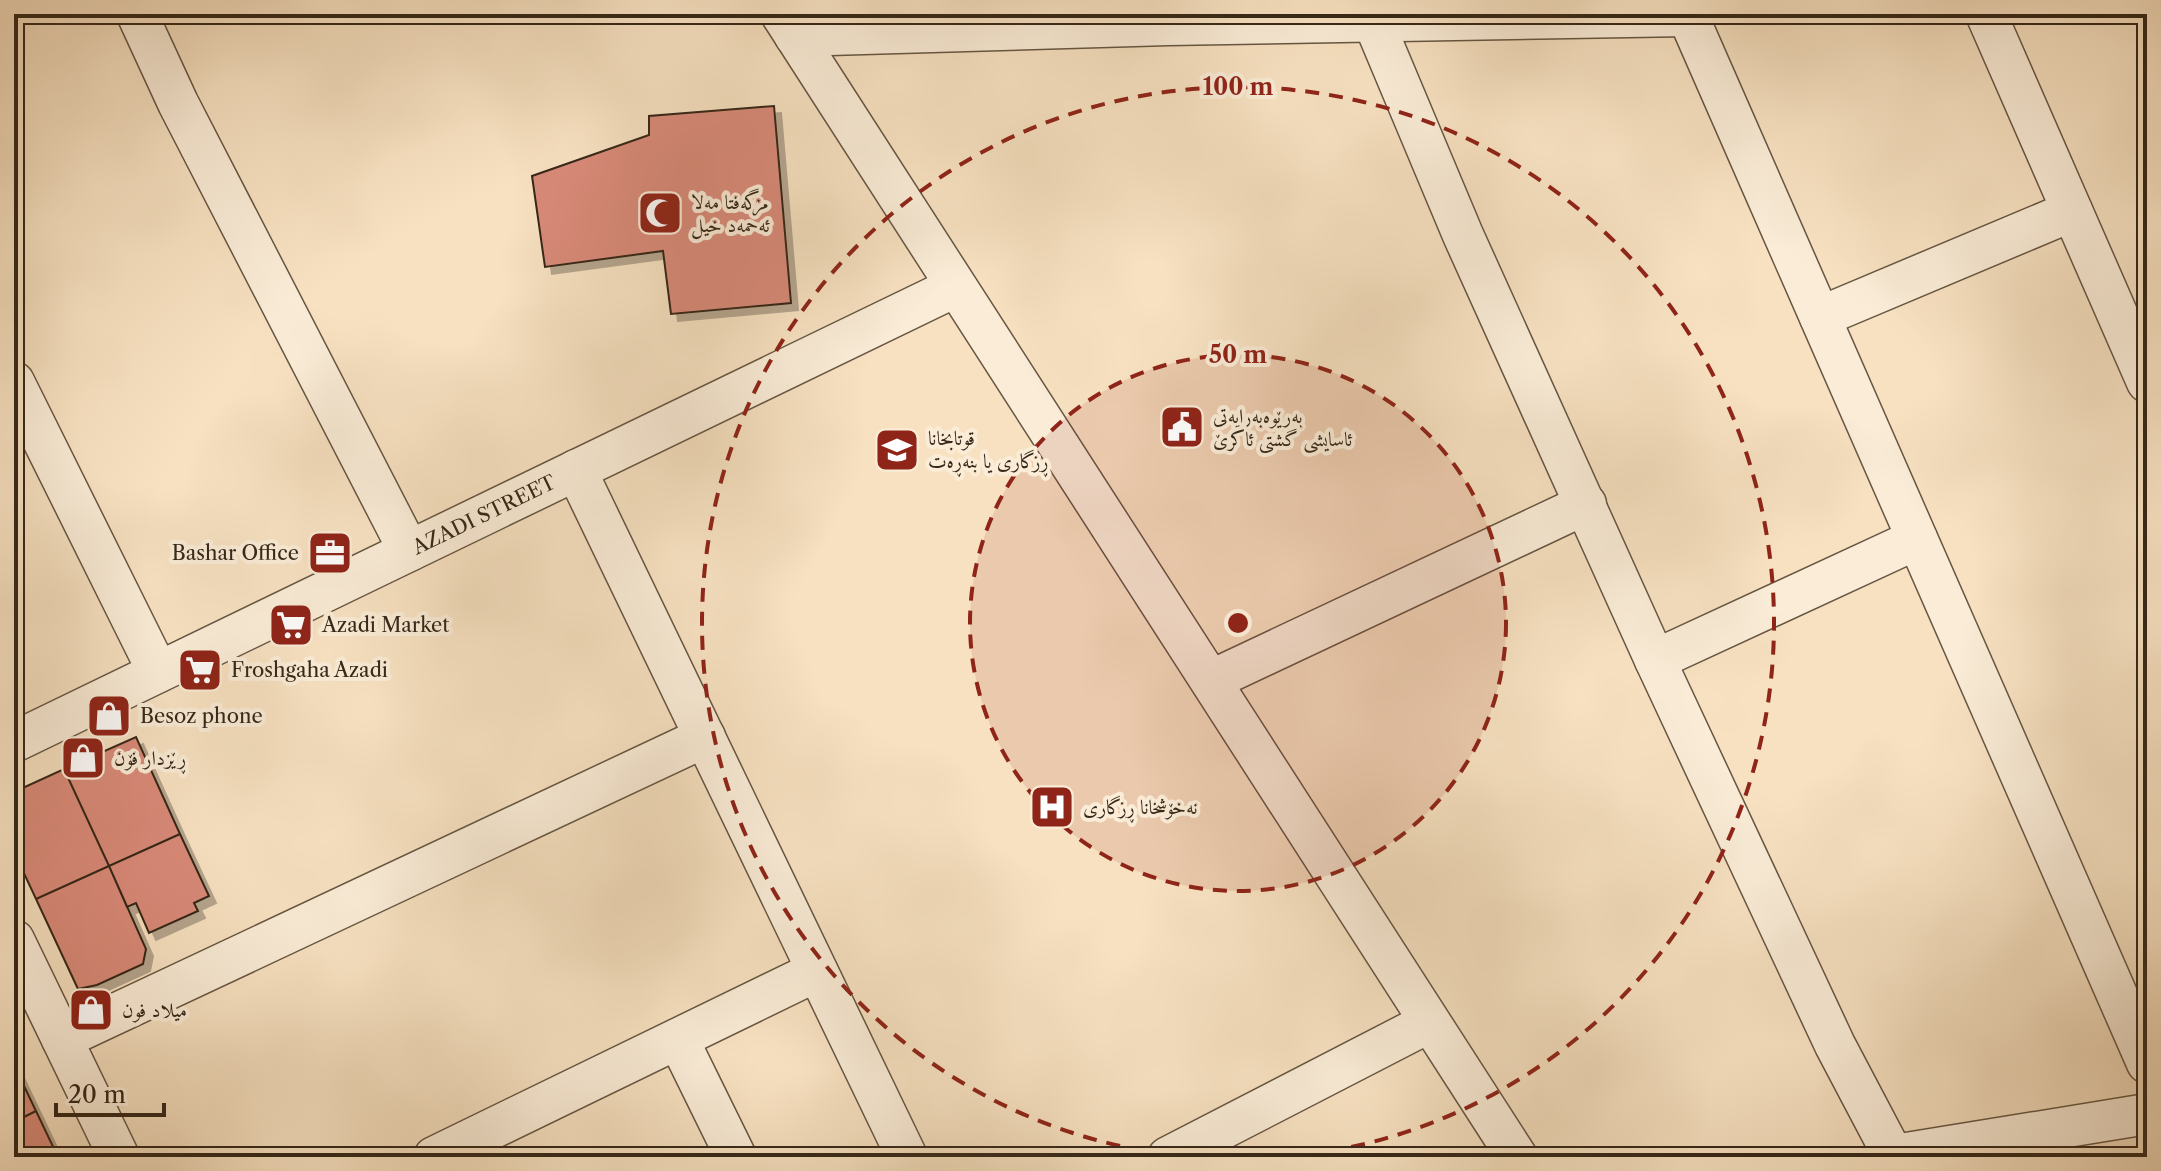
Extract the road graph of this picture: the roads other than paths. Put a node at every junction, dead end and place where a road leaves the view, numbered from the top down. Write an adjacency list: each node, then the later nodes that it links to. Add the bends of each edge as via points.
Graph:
1 (137, 14): 15 (street)
2 (1986, 14): 6 (street)
3 (1687, 15): 4 (street); 8 (street)
4 (1374, 23): 5 (street); 13 (street, via 1463,235)
5 (788, 25): 7 (street)
6 (2072, 211): 8 (street); 10 (street)
7 (955, 287): 12 (street, AZADI STREET); 18 (street)
8 (1820, 317): 14 (street)
9 (14, 382): 11 (street)
10 (2147, 382)
11 (24, 425): 17 (street)
12 (576, 470): 15 (street, AZADI STREET); 19 (street)
13 (1586, 504): 16 (street); 18 (street)
14 (1917, 539): 16 (street); 26 (street)
15 (409, 551): 17 (street, AZADI STREET)
16 (1655, 660): 29 (street)
17 (158, 672): 20 (street, AZADI STREET)
18 (1212, 680): 23 (street)
19 (705, 737): 22 (street); 24 (street)
20 (14, 742)
21 (14, 940): 24 (street)
22 (817, 971): 25 (street); 32 (street)
23 (1428, 1023): 33 (street); 34 (street)
24 (62, 1039): 30 (street)
25 (678, 1039): 28 (street); 31 (street)
26 (2147, 1063)
27 (2147, 1114): 29 (street)
28 (438, 1156)
29 (1890, 1156)
30 (119, 1157)
31 (736, 1157)
32 (907, 1157)
33 (1168, 1157)
34 (1517, 1157)

